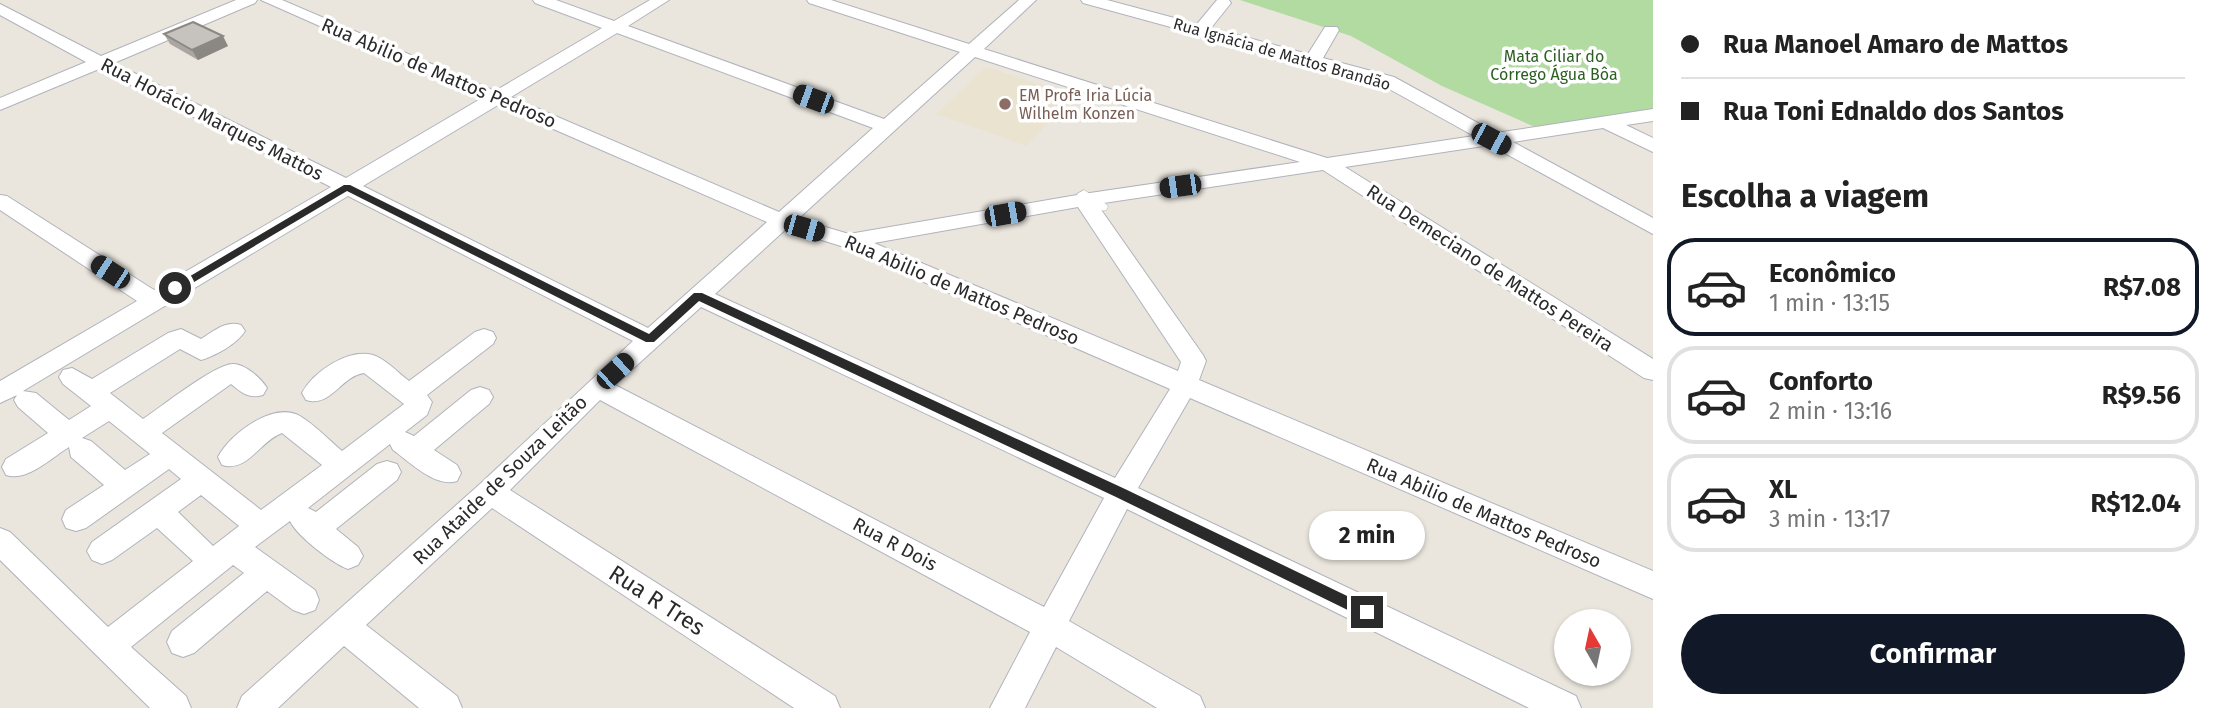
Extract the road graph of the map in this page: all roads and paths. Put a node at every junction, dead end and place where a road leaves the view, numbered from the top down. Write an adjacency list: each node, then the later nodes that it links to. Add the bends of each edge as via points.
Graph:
1 (228, 0): 15 (street)
2 (249, 0): 15 (street)
3 (270, 0): 18 (street, Rua Abilio de Mattos Pedroso)
4 (541, 0): 11 (street)
5 (661, 0): 11 (street)
6 (815, 0): 14 (street)
7 (1028, 0): 14 (street, Rua Ataide de Souza Leitão)
8 (1093, 0): 13 (street, Rua Ignácia de Mattos Brandão)
9 (1223, 3): 13 (street)
10 (0, 9): 15 (street, Rua Horácio Marques Mattos)
11 (619, 25): 18 (street); 22 (street)
12 (1331, 30): 16 (street)
13 (1200, 31): 16 (street, Rua Ignácia de Mattos Brandão)
14 (971, 49): 22 (street, Rua Ataide de Souza Leitão); 25 (street)
15 (95, 60): 17 (street); 19 (street); 26 (street, Rua Horácio Marques Mattos)
16 (1312, 62): 23 (street, Rua Ignácia de Mattos Brandão, via 1388,81)
17 (0, 95)
18 (496, 98): 26 (street); 29 (street, Rua Abilio de Mattos Pedroso)
19 (0, 105)
20 (1653, 115): 21 (street)
21 (1605, 122): 23 (street); 24 (street)
22 (887, 127): 29 (street, Rua Ataide de Souza Leitão)
23 (1491, 139): 25 (street); 30 (street, Rua Ignácia de Mattos Brandão)
24 (1653, 146)
25 (1335, 163): 27 (street); 37 (street, Rua Demeciano de Mattos Pereira)
26 (347, 187): 33 (street); 36 (street, Rua Horácio Marques Mattos)
27 (1090, 200): 31 (street); 38 (street, via 1194,361)
28 (0, 201): 33 (street)
29 (782, 221): 31 (street, Rua Abilio de Mattos Pedroso); 32 (street, Rua Ataide de Souza Leitão)
30 (1653, 227)
31 (849, 241): 38 (street, Rua Abilio de Mattos Pedroso)
32 (698, 296): 36 (street, Rua Ataide de Souza Leitão); 60 (street)
33 (154, 301): 42 (street)
34 (233, 331): 41 (street, via 201,351 177,339)
35 (484, 338): 44 (street)
36 (650, 339): 39 (street, Rua Ataide de Souza Leitão)
37 (1653, 371)
38 (1185, 385): 60 (street); 72 (street, Rua Abilio de Mattos Pedroso)
39 (597, 387): 59 (street, Rua Ataide de Souza Leitão); 75 (street, Rua R Dois)
40 (254, 388): 48 (street, via 234,373 228,374)
41 (91, 392): 48 (street); 49 (street)
42 (0, 393)
43 (315, 393): 44 (street, via 347,366 368,363)
44 (410, 395): 47 (street, via 419,402 418,408)
45 (480, 397): 50 (street)
46 (27, 400): 49 (street)
47 (387, 431): 50 (street); 53 (street)
48 (142, 433): 51 (street)
49 (74, 441): 54 (street); 58 (street)
50 (415, 450): 56 (street)
51 (169, 455): 57 (street); 58 (street)
52 (232, 457): 53 (street, via 279,421 290,423)
53 (342, 466): 61 (street)
54 (16, 467)
55 (387, 472): 65 (street)
56 (447, 473)
57 (201, 480): 62 (street); 64 (street)
58 (124, 486): 63 (street)
59 (490, 492): 74 (street, Rua Ataide de Souza Leitão); 81 (street, Rua R Tres)
60 (1121, 493): 75 (street); 84 (street)
61 (289, 506): 64 (street); 65 (street)
62 (158, 511): 68 (street); 69 (street)
63 (76, 519)
64 (260, 526): 67 (street)
65 (315, 529): 70 (street)
66 (0, 541): 77 (street)
67 (234, 549): 71 (street); 77 (street)
68 (102, 551)
69 (201, 551)
70 (348, 556)
71 (266, 573): 73 (street); 76 (street)
72 (1653, 585)
73 (304, 600)
74 (344, 627): 79 (street, Rua Ataide de Souza Leitão); 80 (street)
75 (1051, 627): 82 (street); 83 (street, Rua R Dois)
76 (183, 642)
77 (107, 647): 78 (street)
78 (174, 708)
79 (254, 708)
80 (445, 708)
81 (823, 708)
82 (1007, 708)
83 (1188, 708)
84 (1564, 708)

